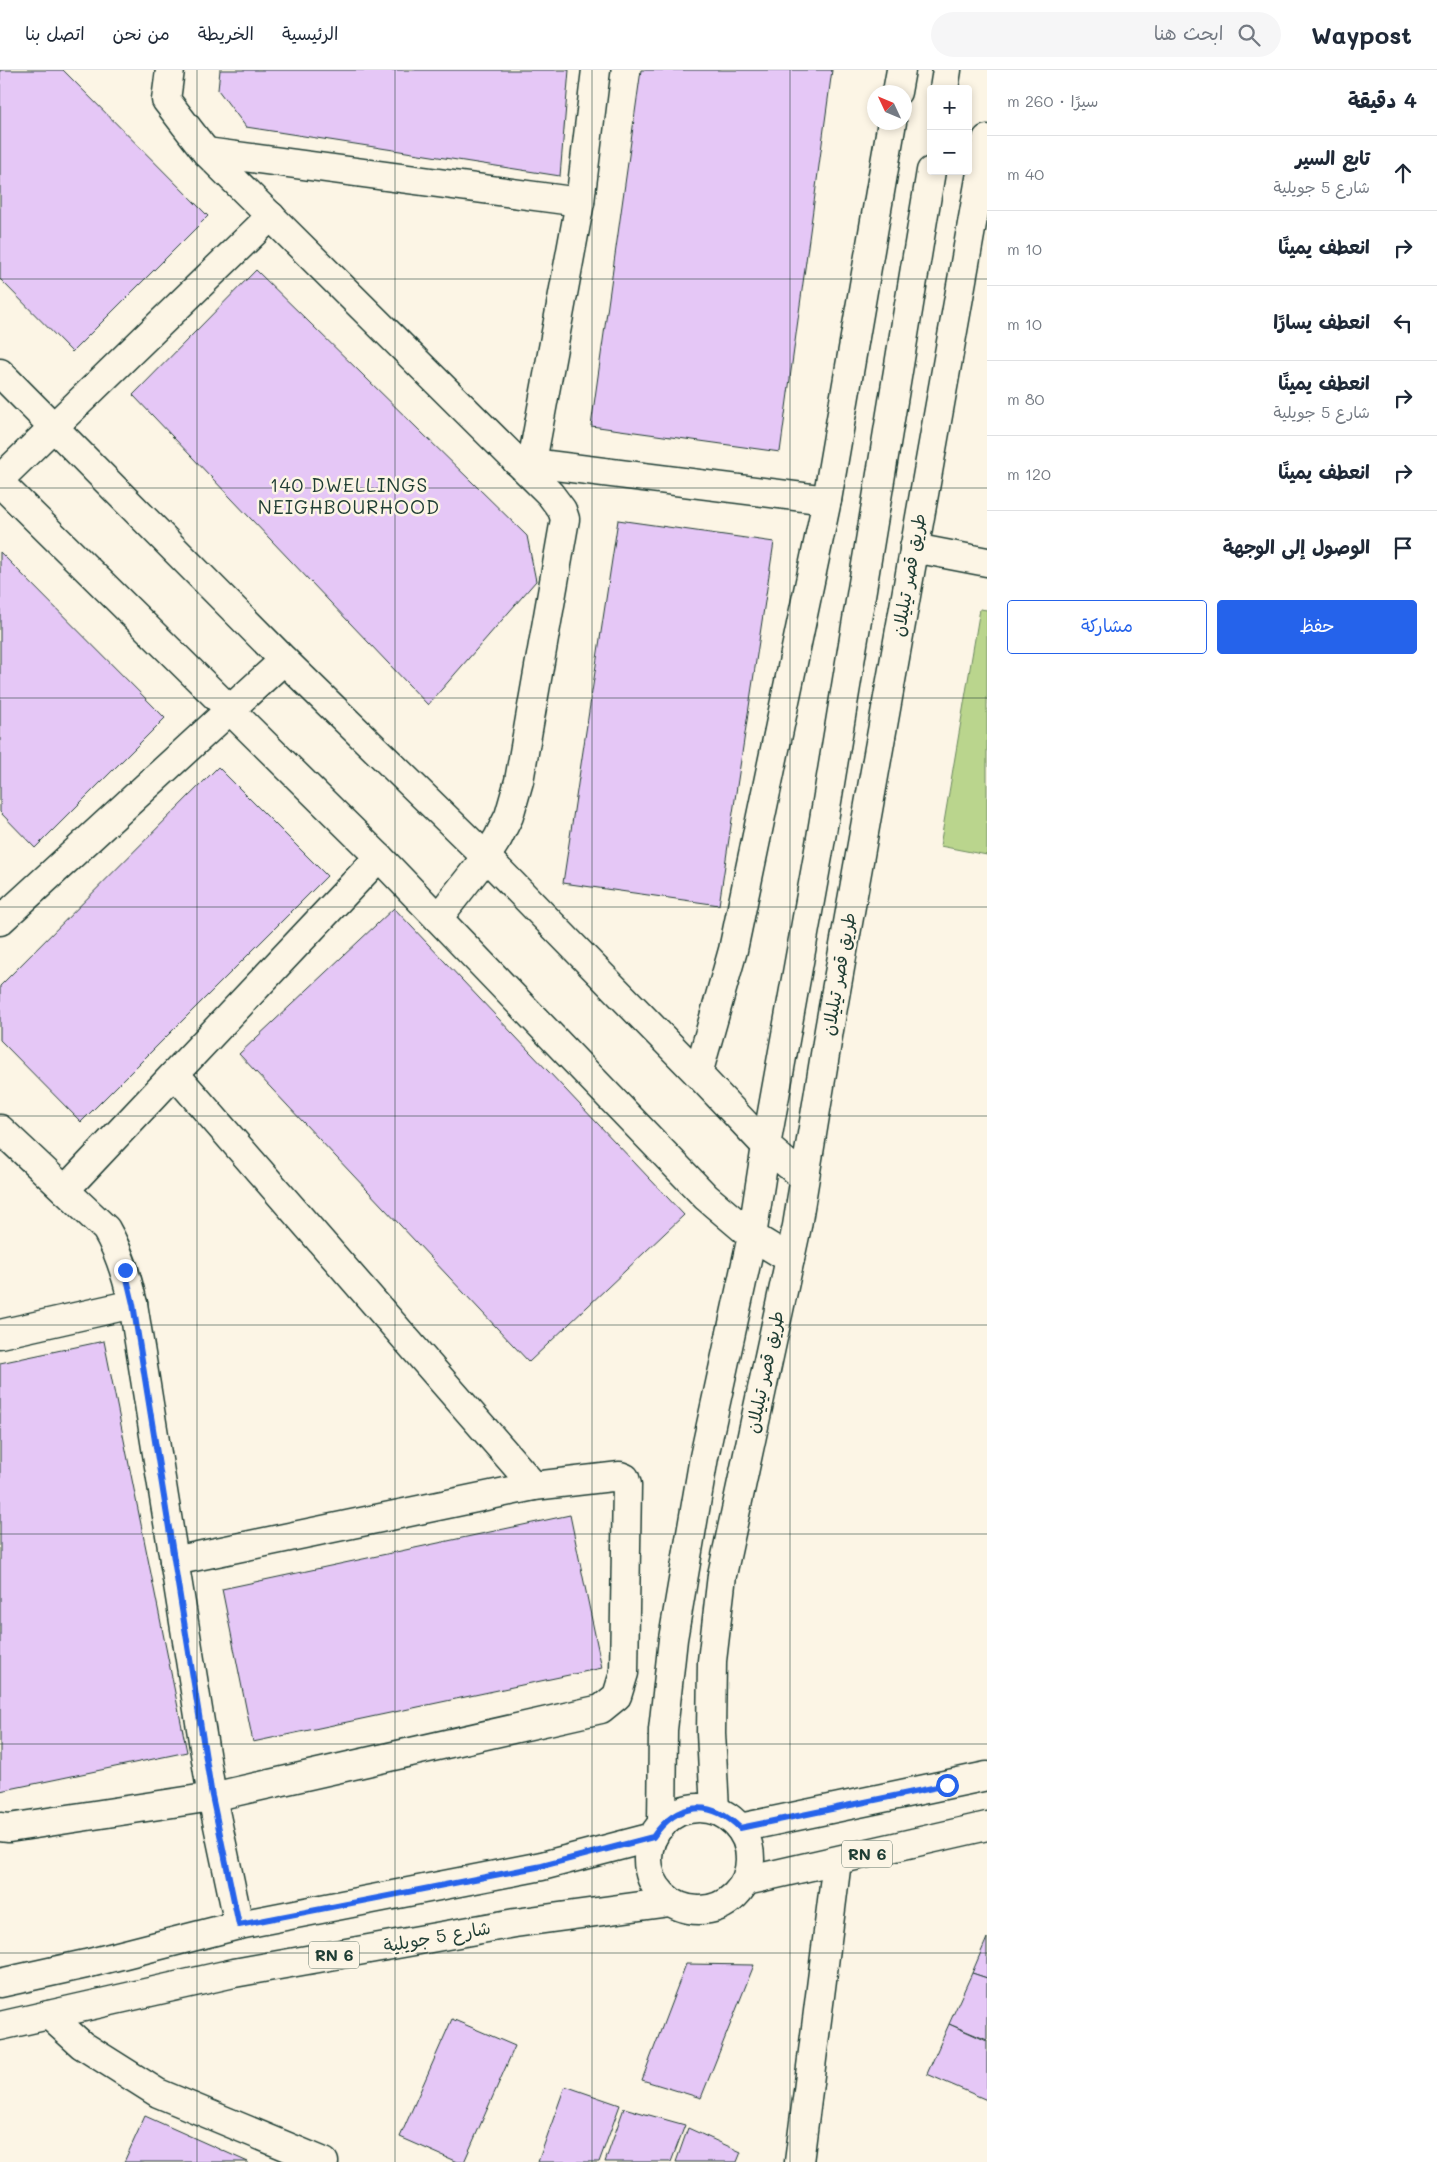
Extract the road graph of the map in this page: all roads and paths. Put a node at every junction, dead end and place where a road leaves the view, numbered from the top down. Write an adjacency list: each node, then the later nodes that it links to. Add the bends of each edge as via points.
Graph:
1 (170, 70): 9 (street, via 166,100)
2 (596, 70): 11 (street)
3 (901, 70): 5 (street)
4 (947, 70): 6 (street)
5 (898, 85)
6 (945, 85)
7 (891, 130): 18 (street)
8 (987, 139): 19 (street, طريق قصر تيليلان)
9 (206, 152): 11 (street); 12 (street)
10 (930, 175): 30 (street, via 818,856)
11 (580, 202): 15 (street)
12 (271, 216): 14 (street); 15 (street)
13 (0, 373): 14 (street)
14 (54, 427): 16 (street); 21 (street)
15 (524, 462): 18 (street); 24 (street, via 558,503 565,519 519,781 509,816)
16 (0, 479)
17 (0, 483): 22 (street)
18 (827, 500): 28 (street, via 734,950)
19 (914, 548): 20 (street); 31 (street, طريق قصر تيليلان)
20 (987, 562)
21 (284, 660): 22 (street); 24 (street)
22 (231, 709): 23 (street); 25 (street)
23 (379, 857): 26 (street); 27 (street)
24 (486, 857): 26 (street); 28 (street)
25 (2, 916)
26 (438, 918): 33 (street, via 706,1197)
27 (175, 1074): 32 (street); 37 (street)
28 (698, 1074): 30 (street)
29 (0, 1129): 32 (street)
30 (766, 1146): 31 (street); 33 (street)
31 (804, 1178): 34 (street, طريق قصر تيليلان)
32 (65, 1190): 35 (street, via 106,1229 118,1250)
33 (752, 1236): 34 (street); 45 (street, via 704,1457 672,1639)
34 (790, 1259): 41 (street, طريق قصر تيليلان, via 722,1576 712,1661)
35 (133, 1304): 36 (street); 38 (street)
36 (0, 1334)
37 (534, 1486): 38 (street); 40 (street, via 618,1476 627,1482 624,1673 617,1696 601,1709)
38 (174, 1561): 40 (street)
39 (987, 1776): 44 (street)
40 (212, 1796): 43 (street); 49 (street)
41 (715, 1810): 44 (street, via 728,1816); 45 (street, via 686,1809 673,1815)
42 (987, 1826): 46 (street, RN 6)
43 (0, 1828)
44 (740, 1828): 47 (street, via 748,1842 750,1858)
45 (657, 1831): 48 (street, via 649,1850 648,1864 652,1879); 49 (street, via 542,1866)
46 (837, 1861): 47 (street, RN 6); 54 (street)
47 (746, 1880): 48 (street, via 741,1890 715,1908 685,1908)
48 (670, 1902): 51 (street, شارع 5 جويلية / RN 6, via 515,1923 234,1973)
49 (239, 1925): 50 (street)
50 (0, 1983)
51 (49, 2015): 52 (street, شارع 5 جويلية / RN 6); 53 (street, via 82,2045 158,2093)
52 (0, 2026)
53 (324, 2162)
54 (798, 2162)

